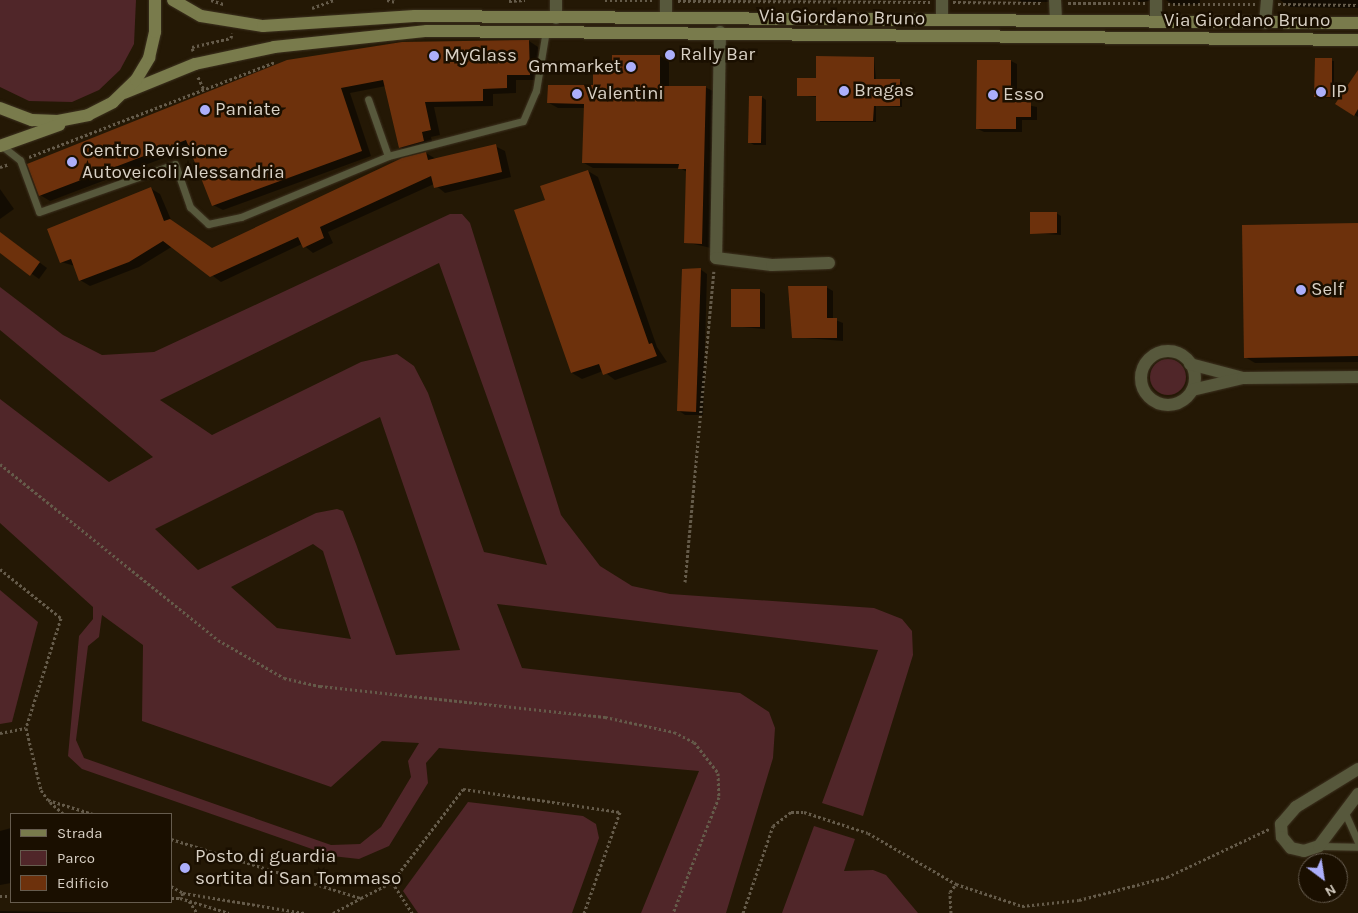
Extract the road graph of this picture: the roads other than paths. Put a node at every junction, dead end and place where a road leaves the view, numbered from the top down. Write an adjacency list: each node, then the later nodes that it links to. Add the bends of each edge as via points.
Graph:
1 (155, 0): 19 (main road, via 152,49)
2 (174, 0): 9 (main road, Via Giordano Bruno, via 201,16 233,25 416,16)
3 (556, 0): 9 (street)
4 (666, 0): 10 (street)
5 (942, 1): 11 (street)
6 (1055, 1): 12 (street)
7 (1156, 2): 13 (street)
8 (1267, 2): 14 (street)
9 (556, 18): 10 (main road, Via Giordano Bruno)
10 (666, 18): 11 (main road, Via Giordano Bruno)
11 (942, 20): 12 (main road, Via Giordano Bruno)
12 (1056, 21): 13 (main road, Via Giordano Bruno)
13 (1156, 22): 14 (main road, Via Giordano Bruno)
14 (1265, 23): 15 (main road, Via Giordano Bruno)
15 (1358, 23)
16 (546, 30): 17 (main road, Via Giordano Bruno); 19 (main road, Via Giordano Bruno, via 427,31 308,41 195,64); 24 (lane, via 536,91 523,121)
17 (720, 32): 18 (main road, Via Giordano Bruno, via 799,38); 25 (street, via 716,258 772,264)
18 (1358, 40)
19 (124, 93): 22 (main road, via 101,109)
20 (368, 99): 24 (lane)
21 (0, 108): 22 (main road, via 32,120)
22 (75, 119): 23 (main road)
23 (1, 146): 24 (lane, via 20,160 39,212 175,164 190,207 208,224 241,217)
24 (388, 156)
25 (829, 263)
26 (1190, 364): 28 (street); 29 (street); 29 (street, via 1175,353 1157,354 1144,366 1141,383 1148,398 1163,405 1180,402)
27 (1358, 377): 28 (street)
28 (1243, 378): 29 (street)
29 (1192, 390)
30 (1358, 769): 34 (street, via 1296,807 1282,824 1282,837 1291,848 1304,851)
31 (1358, 794): 32 (street)
32 (1345, 813): 33 (lane); 34 (street)
33 (1358, 842)
34 (1319, 846): 35 (lane)
35 (1358, 847)

